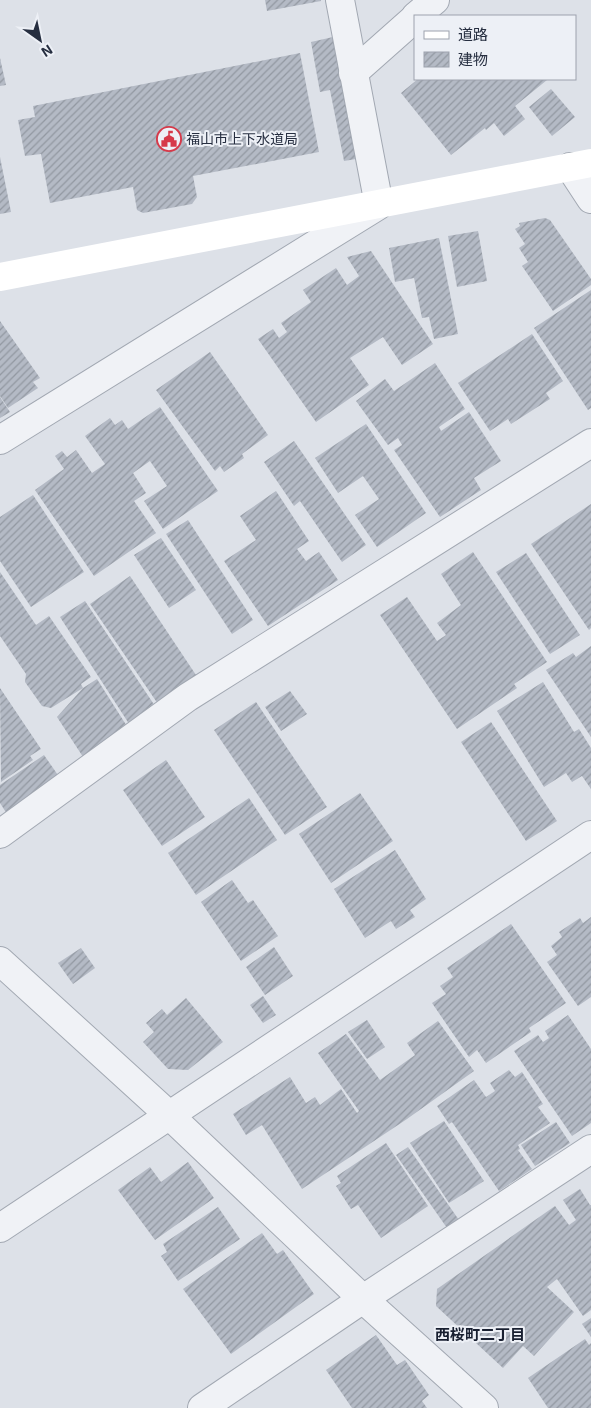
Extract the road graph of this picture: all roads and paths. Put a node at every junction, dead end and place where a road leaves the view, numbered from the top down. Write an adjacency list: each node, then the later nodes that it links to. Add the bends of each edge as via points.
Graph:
1 (340, 0): 5 (street)
2 (435, 0): 3 (street)
3 (418, 15)
4 (414, 19): 5 (street)
5 (354, 73): 8 (street)
6 (581, 165): 7 (street); 8 (street)
7 (591, 199)
8 (379, 204): 9 (street); 10 (street)
9 (0, 277)
10 (0, 440)
11 (591, 443): 12 (street, via 188,697)
12 (0, 834)
13 (591, 835): 15 (street)
14 (0, 961): 15 (street)
15 (169, 1115): 17 (street); 18 (street)
16 (591, 1149): 18 (street)
17 (0, 1228)
18 (363, 1299): 19 (street); 20 (street)
19 (202, 1408)
20 (484, 1408)

